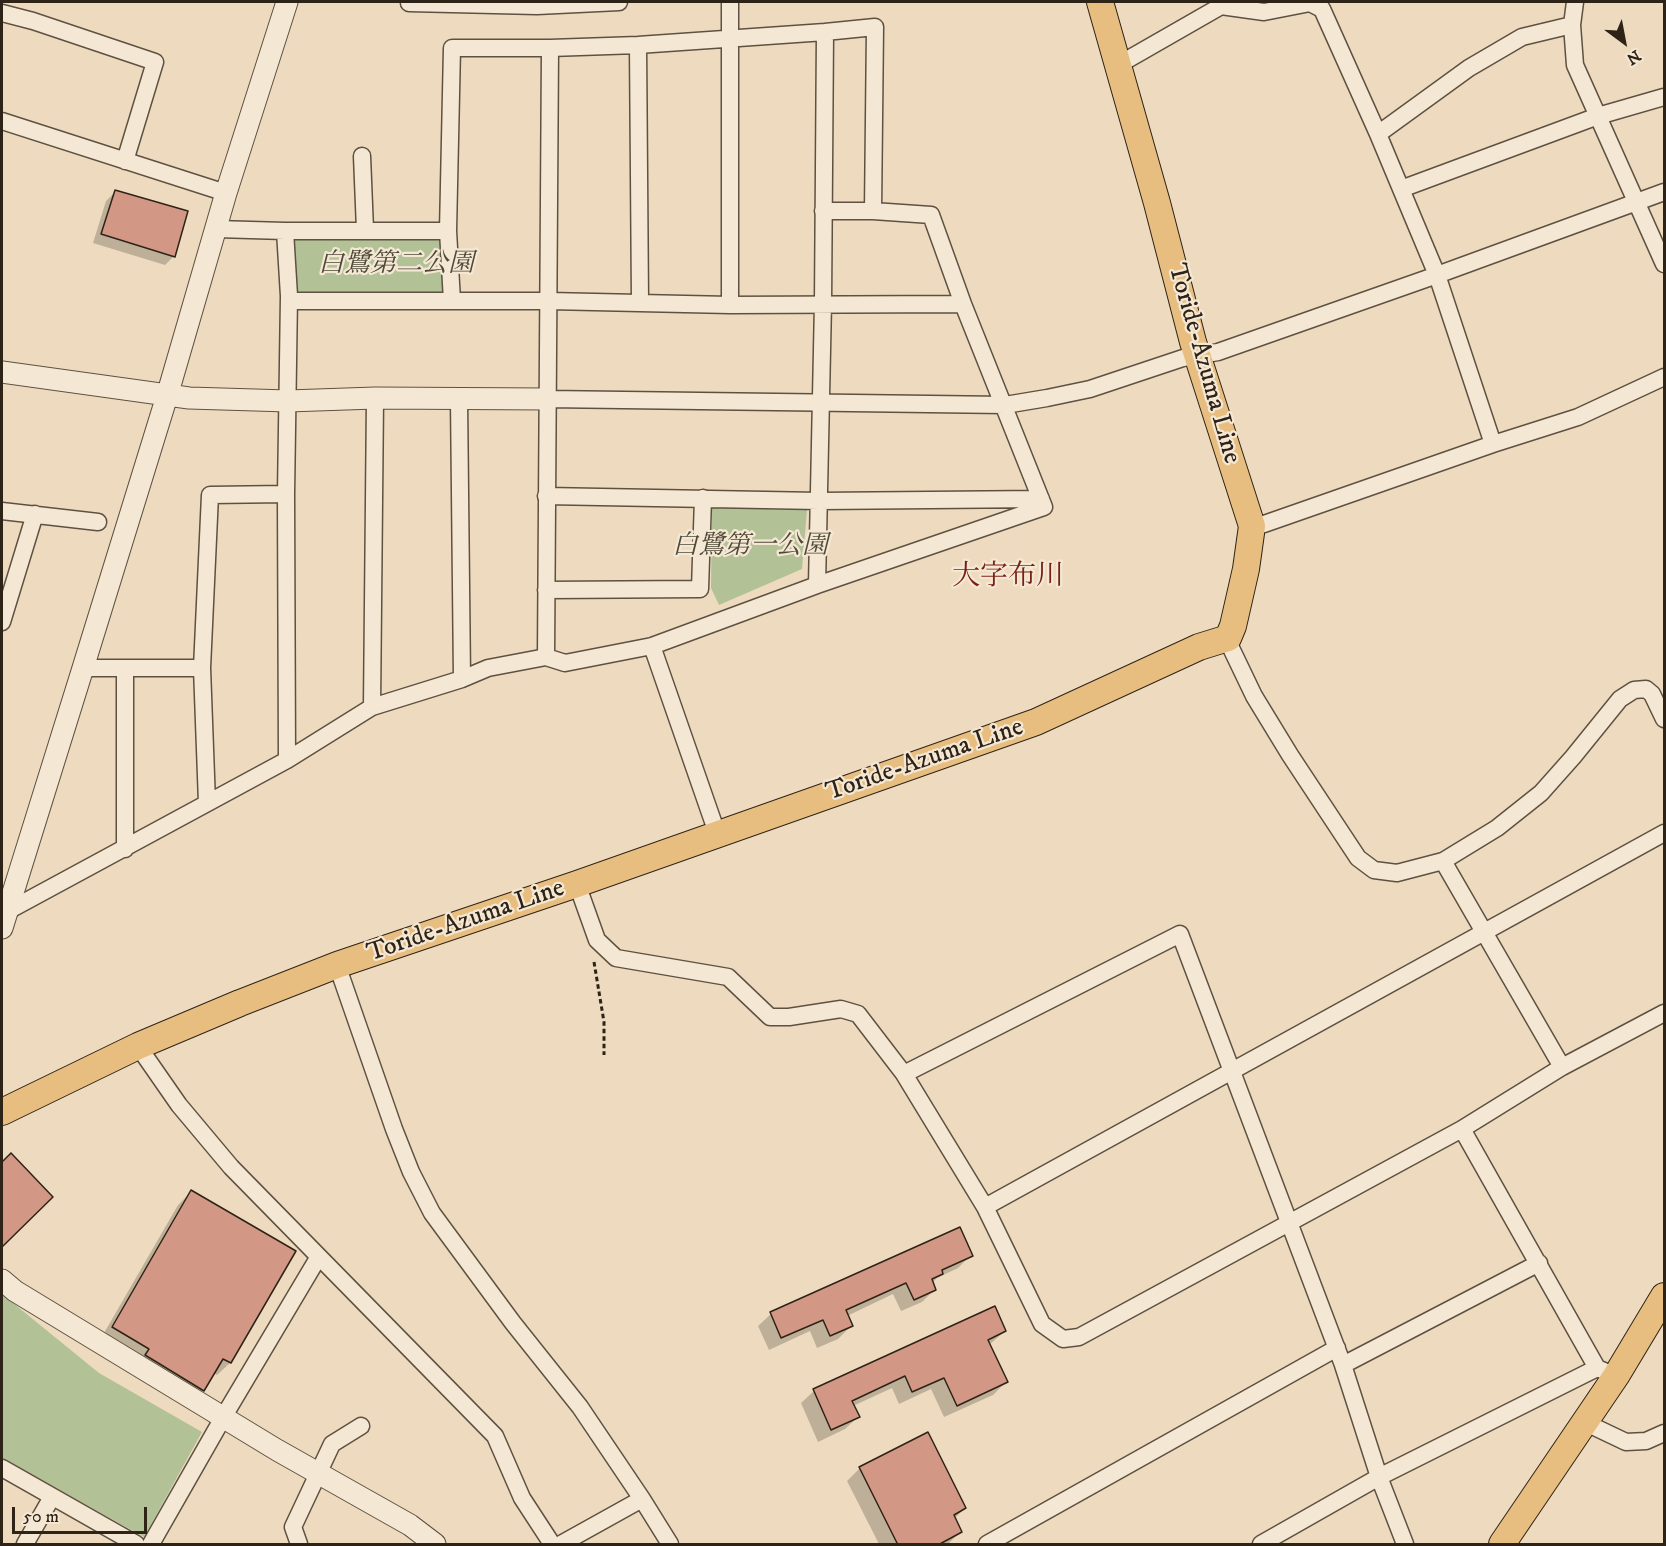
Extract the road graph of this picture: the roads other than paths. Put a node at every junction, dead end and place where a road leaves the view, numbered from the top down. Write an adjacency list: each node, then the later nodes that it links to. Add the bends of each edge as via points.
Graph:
1 (284, 2): 22 (street)
2 (619, 2): 6 (street, via 537,6)
3 (730, 2): 10 (street)
4 (1100, 2): 13 (main road, Toride-Azuma Line)
5 (1575, 2): 8 (street)
6 (409, 3)
7 (2, 13): 19 (street, via 155,62)
8 (1572, 25): 15 (street, via 1575,65); 17 (street, via 1522,37 1469,68)
9 (825, 32): 10 (street); 24 (street, via 874,27); 25 (street)
10 (729, 39): 11 (street); 38 (street)
11 (638, 45): 12 (street); 35 (street)
12 (550, 48): 29 (street, via 452,48); 33 (street)
13 (1118, 65): 17 (street, via 1221,6 1264,12 1310,3 1323,9); 39 (main road, Toride-Azuma Line)
14 (1665, 97): 15 (street)
15 (1598, 116): 20 (street); 23 (street)
16 (2, 121): 19 (street)
17 (1378, 134): 20 (street)
18 (362, 156): 27 (street)
19 (125, 161): 22 (street)
20 (1401, 189): 31 (street)
21 (1665, 192): 23 (street)
22 (226, 193): 26 (street)
23 (1637, 203): 30 (street); 31 (street)
24 (873, 210): 25 (street); 37 (street, via 931,215)
25 (823, 211): 36 (street)
26 (216, 229): 28 (street); 42 (street)
27 (365, 230): 28 (street); 29 (street)
28 (285, 231): 34 (street)
29 (448, 231): 32 (street)
30 (1665, 264)
31 (1437, 275): 39 (street, via 1218,352); 49 (street)
32 (452, 301): 33 (street); 34 (street)
33 (549, 301): 35 (street); 45 (street)
34 (289, 302): 46 (street)
35 (640, 303): 38 (street)
36 (823, 303): 37 (street); 38 (street); 47 (street)
37 (963, 304): 48 (street)
38 (730, 305)
39 (1197, 355): 48 (street, via 1090,389); 58 (main road, Toride-Azuma Line)
40 (2, 372): 42 (street)
41 (1665, 377): 49 (street, via 1578,417)
42 (167, 396): 46 (street); 65 (street)
43 (375, 398): 44 (street); 46 (street); 69 (street)
44 (459, 399): 45 (street); 68 (street)
45 (547, 399): 47 (street); 51 (street)
46 (288, 400): 50 (street)
47 (821, 402): 48 (street); 54 (street)
48 (1005, 405): 53 (street)
49 (1493, 444): 58 (street)
50 (286, 494): 67 (street, via 210,495); 71 (street)
51 (546, 496): 52 (street); 60 (street)
52 (703, 498): 54 (street); 60 (street, via 700,590)
53 (1041, 499): 54 (street); 59 (street, via 1044,507)
54 (819, 501): 59 (street)
55 (2, 511): 56 (street)
56 (34, 514): 57 (street); 61 (street)
57 (98, 522)
58 (1252, 526): 62 (main road, Toride-Azuma Line, via 1246,569)
59 (817, 585): 63 (street)
60 (546, 590): 64 (street)
61 (3, 615)
62 (1228, 638): 73 (main road, Toride-Azuma Line, via 1199,647 1036,722); 76 (street, via 1254,696 1358,858 1374,870 1397,873)
63 (652, 646): 64 (street, via 565,663); 73 (street)
64 (546, 657): 68 (street, via 488,668)
65 (83, 668): 66 (street); 78 (street)
66 (125, 668): 67 (street); 75 (street)
67 (202, 668): 72 (street)
68 (462, 679): 69 (street)
69 (372, 707): 71 (street)
70 (1665, 719): 76 (street, via 1652,694 1646,689 1634,690 1620,699 1541,793 1497,828)
71 (287, 760): 72 (street)
72 (207, 803): 75 (street)
73 (717, 833): 77 (main road, Toride-Azuma Line)
74 (1665, 833): 79 (street)
75 (125, 849): 78 (street)
76 (1443, 861): 79 (street)
77 (577, 884): 80 (main road, Toride-Azuma Line); 85 (street, via 597,940 616,958 728,977 770,1017 841,1009 858,1014)
78 (4, 920)
79 (1485, 932): 83 (street); 84 (street)
80 (337, 965): 82 (main road, Toride-Azuma Line); 105 (street, via 398,1140 432,1213 580,1407)
81 (1665, 1013): 83 (street)
82 (138, 1046): 86 (main road, Toride-Azuma Line); 90 (street, via 179,1105 231,1167)
83 (1562, 1067): 87 (street)
84 (1231, 1071): 85 (street, via 1180,934); 88 (street); 89 (street)
85 (904, 1074): 88 (street)
86 (2, 1112)
87 (1462, 1129): 89 (street); 91 (street)
88 (985, 1207): 89 (street, via 1042,1324 1064,1339 1079,1337)
89 (1288, 1222): 94 (street)
90 (318, 1258): 97 (street); 111 (street, via 495,1436 522,1498)
91 (1539, 1263): 95 (street); 96 (street)
92 (2, 1280): 97 (street)
93 (1665, 1296): 96 (main road)
94 (1337, 1348): 95 (street); 114 (street)
95 (1343, 1365): 103 (street)
96 (1606, 1372): 98 (main road); 103 (street)
97 (224, 1416): 102 (street); 108 (street)
98 (1584, 1422): 100 (street, via 1626,1442 1646,1442); 117 (main road)
99 (361, 1426): 102 (street, via 332,1444)
100 (1665, 1433)
101 (2, 1468): 104 (street)
102 (318, 1473): 109 (street, via 293,1527); 110 (street, via 410,1525)
103 (1379, 1477): 115 (street); 116 (street)
104 (52, 1497): 106 (street); 107 (street)
105 (642, 1499): 112 (street); 113 (street)
106 (25, 1545)
107 (136, 1545)
108 (151, 1545)
109 (299, 1545)
110 (435, 1545)
111 (552, 1545)
112 (561, 1545)
113 (670, 1545)
114 (987, 1545)
115 (1261, 1545)
116 (1405, 1545)
117 (1502, 1545)

